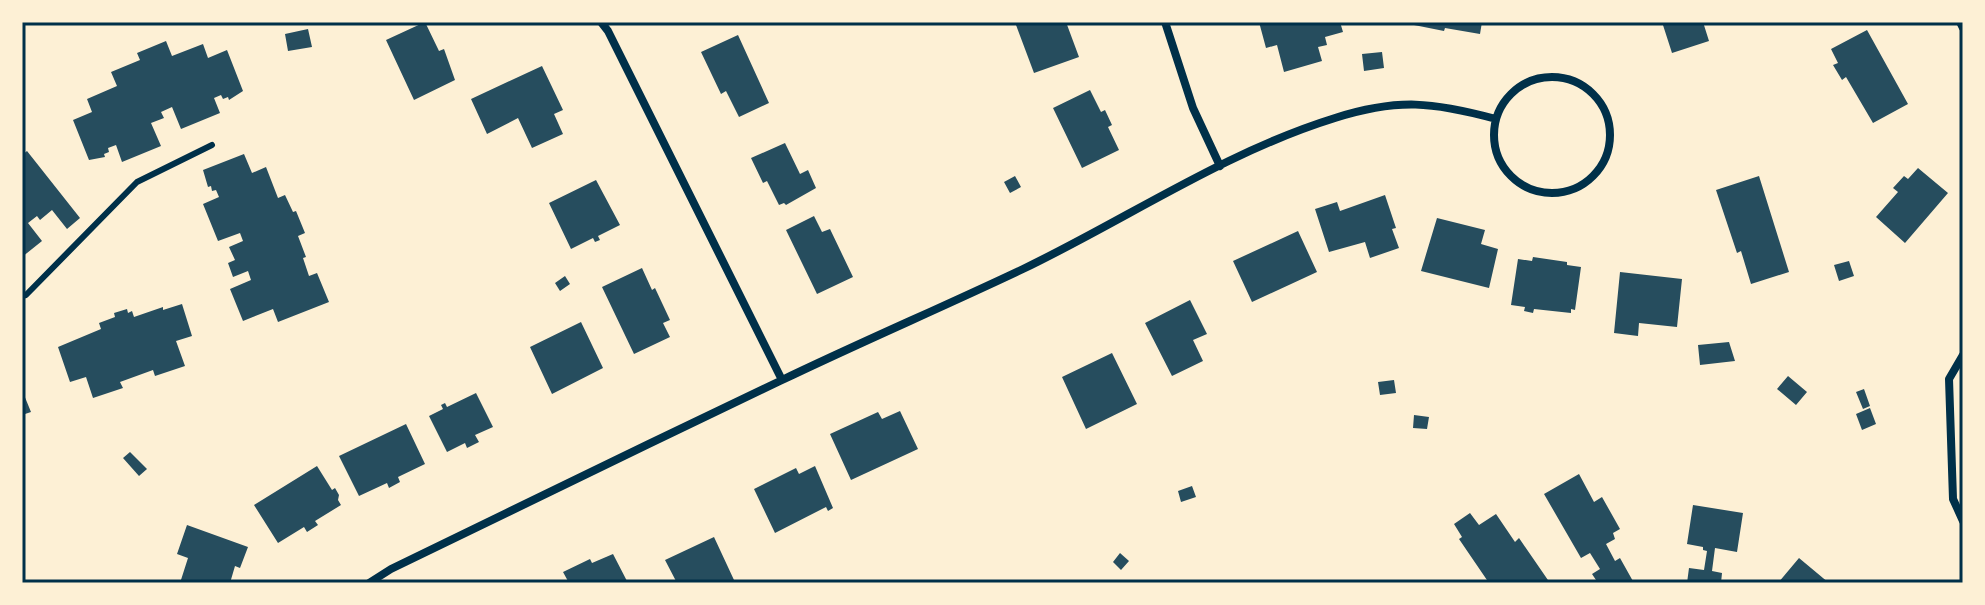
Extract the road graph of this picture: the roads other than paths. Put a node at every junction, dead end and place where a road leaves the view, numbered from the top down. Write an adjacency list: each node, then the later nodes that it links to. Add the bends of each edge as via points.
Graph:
1 (601, 22): 10 (street)
2 (1165, 22): 7 (street, via 1193,108)
3 (1960, 22): 4 (street)
4 (1963, 28)
5 (1496, 119): 5 (street, via 1494,140 1501,163 1530,190 1552,194 1575,189 1594,177 1610,148 1610,121 1602,103 1576,81 1537,79 1514,91); 7 (street, via 1454,107 1410,103 1371,109 1284,137)
6 (212, 145): 8 (lane, via 137,182)
7 (1220, 166): 10 (street, via 1026,268)
8 (22, 296)
9 (1963, 355): 11 (street, via 1949,379 1953,499)
10 (782, 380): 12 (street)
11 (1963, 521)
12 (369, 583)

